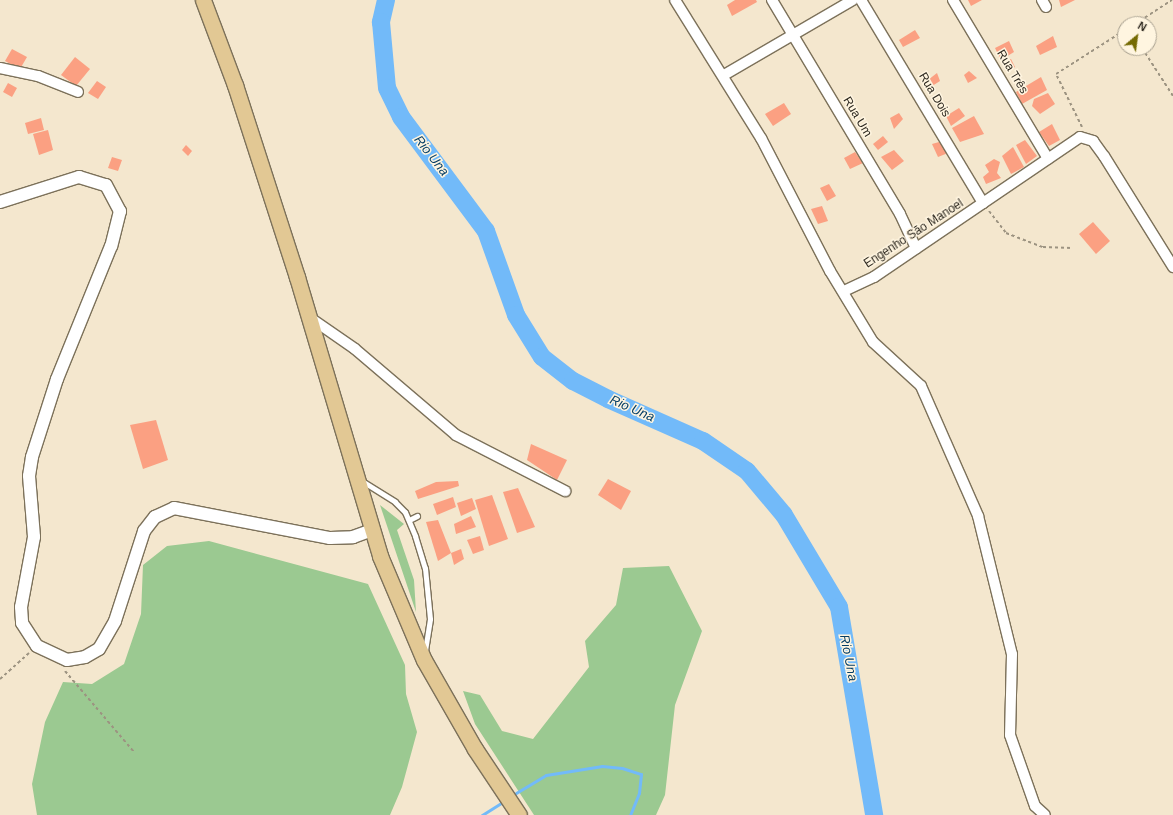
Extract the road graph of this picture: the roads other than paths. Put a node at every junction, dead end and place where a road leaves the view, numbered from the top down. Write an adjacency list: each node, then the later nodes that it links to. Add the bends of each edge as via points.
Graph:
1 (203, 0): 17 (main road, via 235,85)
2 (675, 0): 9 (street)
3 (772, 0): 7 (street, Rua Um)
4 (852, 0): 7 (street)
5 (861, 0): 13 (street, Rua Dois)
6 (953, 0): 11 (street, Rua Três)
7 (793, 35): 9 (street); 14 (street, Rua Um, via 900,214)
8 (0, 68): 10 (street, via 38,76)
9 (724, 75): 16 (street)
10 (78, 92)
11 (1048, 159): 13 (street, Engenho São Manoel); 15 (street, Engenho São Manoel, via 1080,137 1087,137 1104,156)
12 (0, 202): 22 (street, via 86,177 106,184 120,211 111,246 57,380 32,457 29,476 34,537 21,607 22,623 36,646 52,656 67,660 85,657 108,638 144,531 155,517 166,511 189,509 330,538 353,537)
13 (984, 203): 14 (street, Engenho São Manoel)
14 (916, 249): 16 (street, Engenho São Manoel, via 874,278)
15 (1173, 267)
16 (844, 291): 25 (street, via 873,342 922,386 978,516 1012,654 1010,735 1035,806)
17 (309, 317): 18 (main road); 19 (street, via 355,349 456,435)
18 (357, 479): 21 (lane, via 382,491); 22 (main road)
19 (565, 491)
20 (417, 516): 21 (lane)
21 (409, 520): 23 (lane, via 425,568 430,619)
22 (372, 530): 23 (main road)
23 (424, 660): 24 (main road, via 475,749)
24 (519, 815)
25 (1045, 815)

